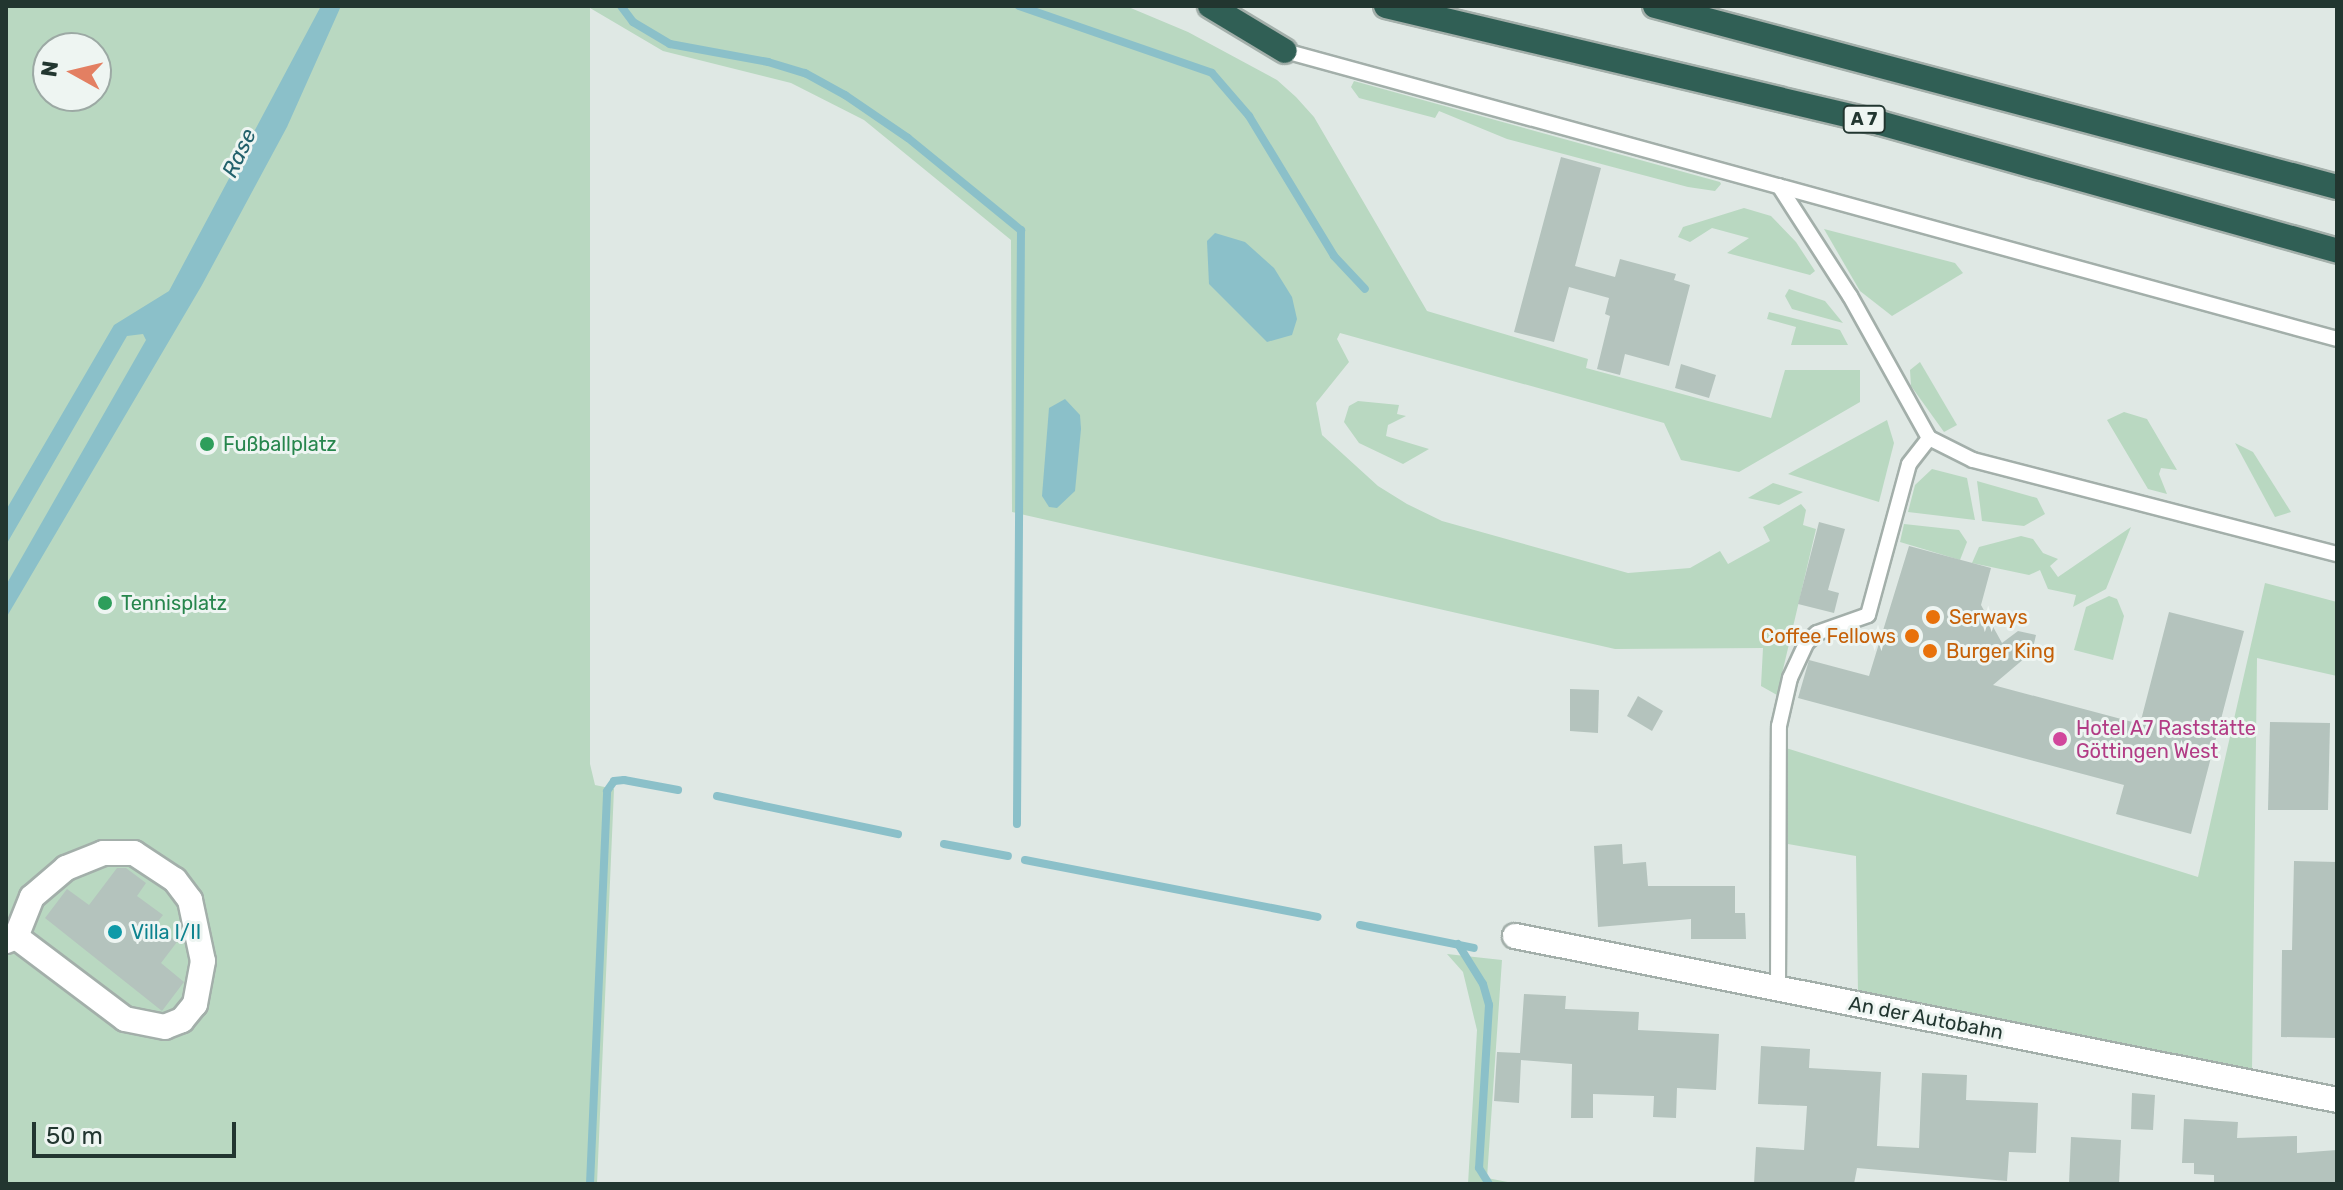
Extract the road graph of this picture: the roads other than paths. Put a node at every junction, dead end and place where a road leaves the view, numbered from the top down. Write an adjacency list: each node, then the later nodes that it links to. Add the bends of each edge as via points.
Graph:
1 (1210, 6): 4 (highway)
2 (1386, 6): 7 (highway, A 7, via 1880,123)
3 (1655, 6): 6 (highway)
4 (1285, 51): 5 (lane)
5 (1779, 186): 8 (lane); 9 (lane, via 1850,296)
6 (2337, 187)
7 (2337, 251)
8 (2337, 339)
9 (1929, 438): 10 (lane, via 1973,460); 13 (lane, via 1909,464 1868,615 1817,633 1806,643 1787,688 1779,753)
10 (2337, 554)
11 (1515, 936): 13 (street, An der Autobahn)
12 (11, 939): 12 (street, via 125,1019 165,1027 182,1020 195,1004 203,961 190,900 175,880 134,853 90,857 48,880 32,897)
13 (1778, 989): 14 (street, An der Autobahn)
14 (2337, 1100)

